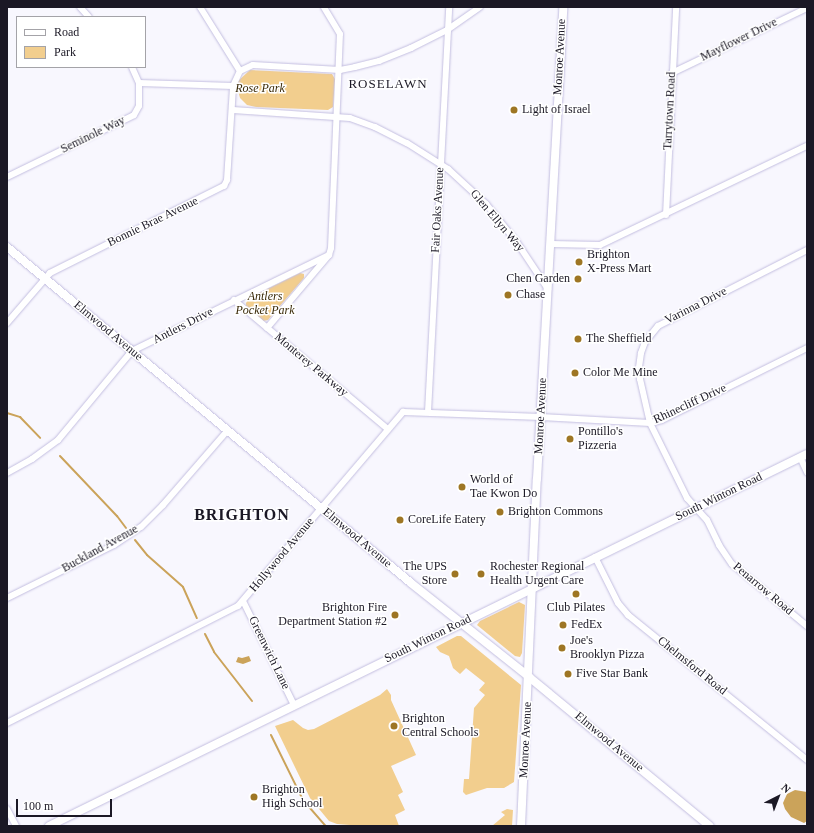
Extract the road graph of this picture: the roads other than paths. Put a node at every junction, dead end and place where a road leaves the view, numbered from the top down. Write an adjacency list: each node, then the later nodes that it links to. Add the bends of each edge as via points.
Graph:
1 (80, 7): 9 (street)
2 (200, 7): 13 (street)
3 (324, 7): 12 (street, via 340,34)
4 (448, 7): 10 (street, Fair Oaks Avenue)
5 (480, 7): 10 (street)
6 (563, 7): 23 (main road, Monroe Avenue)
7 (676, 7): 14 (street, Tarrytown Road)
8 (807, 8): 14 (street, Mayflower Drive)
9 (88, 16)
10 (447, 30): 12 (street, via 379,61); 20 (street, Fair Oaks Avenue)
11 (132, 68): 15 (street, Seminole Way)
12 (340, 70): 13 (street, via 261,65); 18 (street)
13 (240, 71): 16 (street)
14 (672, 73): 22 (street, Tarrytown Road)
15 (139, 83): 16 (street); 21 (street, Seminole Way, via 139,106 134,115)
16 (233, 86): 17 (street, Bonnie Brae Avenue)
17 (232, 110): 18 (street, Glen Ellyn Way); 27 (street, Bonnie Brae Avenue, via 227,180 224,186 50,273)
18 (337, 116): 20 (street, Glen Ellyn Way, via 362,121 386,132); 26 (street)
19 (807, 146): 22 (street)
20 (441, 164): 28 (street, Glen Ellyn Way, via 473,191 497,217); 34 (street, Fair Oaks Avenue)
21 (7, 177)
22 (666, 215): 23 (street, via 600,245)
23 (551, 244): 28 (main road, Monroe Avenue)
24 (7, 248): 27 (main road, Elmwood Avenue)
25 (807, 250): 36 (street, Varinna Drive, via 666,320 653,331 642,348 639,368)
26 (329, 255): 29 (street, Antlers Drive); 31 (street)
27 (45, 279): 30 (street, Bonnie Brae Avenue); 33 (main road, Elmwood Avenue)
28 (548, 289): 35 (main road, Monroe Avenue)
29 (234, 300): 31 (street, Monterey Parkway); 33 (street, Antlers Drive)
30 (7, 323)
31 (267, 328): 37 (street, Monterey Parkway)
32 (807, 348): 36 (street, Rhinecliff Drive, via 662,420)
33 (132, 351): 38 (main road, Elmwood Avenue); 41 (street, Antlers Drive, via 58,440 32,460)
34 (428, 412): 35 (street, Hollywood Avenue); 37 (street, Hollywood Avenue, via 403,412)
35 (541, 417): 36 (street, Rhinecliff Drive); 45 (main road, Monroe Avenue)
36 (650, 423): 43 (street, Varinna Drive, via 685,494)
37 (388, 429): 42 (street, Hollywood Avenue)
38 (228, 430): 42 (main road, Elmwood Avenue); 46 (street, Buckland Avenue, via 141,527 114,545)
39 (803, 456): 40 (street); 43 (main road, South Winton Road)
40 (807, 472)
41 (7, 473)
42 (322, 508): 47 (street, Hollywood Avenue); 48 (main road, Elmwood Avenue)
43 (696, 508): 44 (main road, South Winton Road); 49 (street, Penarrow Road, via 707,520 732,564)
44 (595, 557): 45 (main road, South Winton Road); 53 (street, Chelmsford Road, via 618,603 628,615)
45 (533, 588): 48 (main road, South Winton Road); 50 (main road, Monroe Avenue)
46 (7, 598)
47 (243, 601): 51 (street, Greenwich Lane); 52 (street, Hollywood Avenue, via 233,610)
48 (461, 623): 50 (main road, Elmwood Avenue); 51 (main road, South Winton Road)
49 (807, 626)
50 (529, 677): 57 (main road, Monroe Avenue); 58 (main road, Elmwood Avenue)
51 (294, 705): 56 (main road, South Winton Road)
52 (7, 723)
53 (807, 760)
54 (7, 809): 55 (street)
55 (16, 826)
56 (49, 826)
57 (521, 826)
58 (710, 826)

